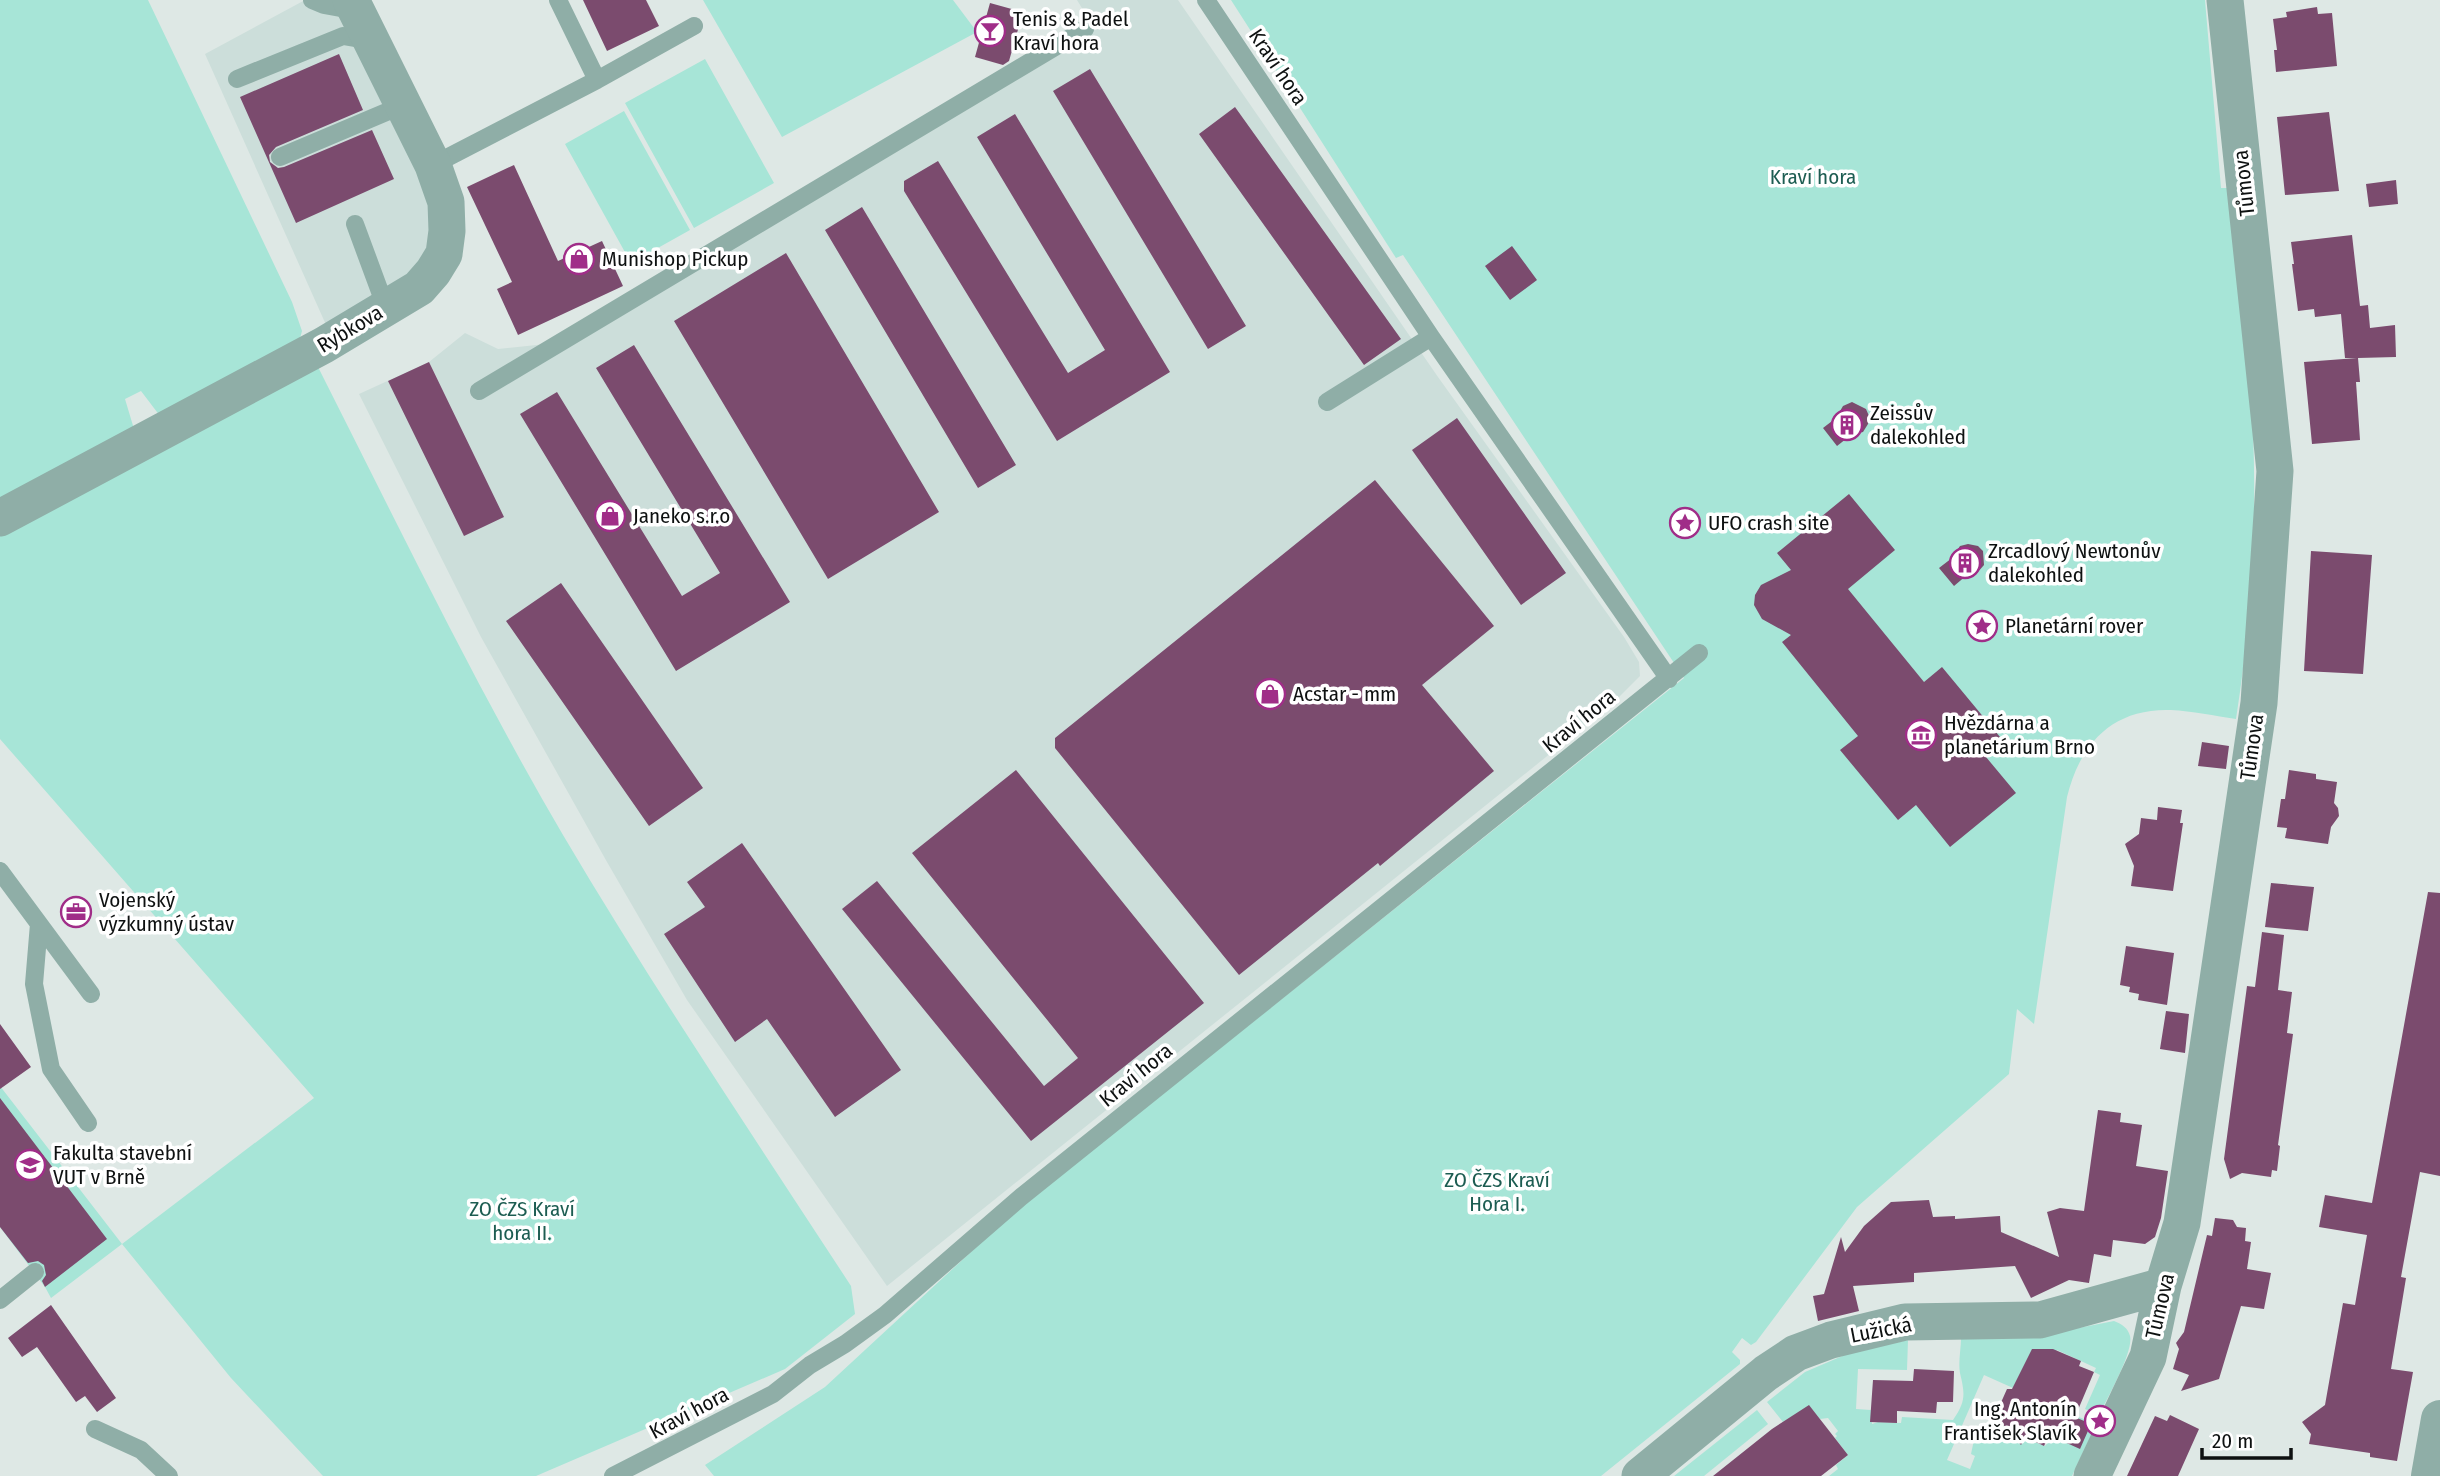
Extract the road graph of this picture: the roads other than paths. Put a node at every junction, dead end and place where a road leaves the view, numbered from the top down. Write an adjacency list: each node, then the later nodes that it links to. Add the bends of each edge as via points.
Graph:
1 (312, 0): 5 (lane)
2 (558, 0): 9 (lane)
3 (1206, 0): 15 (lane, Kraví hora)
4 (2225, 0): 26 (street, Tůmova, via 2275,471 2259,703 2182,1223)
5 (360, 18): 8 (lane, via 343,36); 10 (street, Rybkova)
6 (694, 26): 9 (lane)
7 (1085, 29): 16 (lane)
8 (237, 79)
9 (597, 80): 12 (lane)
10 (403, 105): 11 (lane); 12 (street, Rybkova)
11 (280, 157)
12 (433, 165): 14 (street, Rybkova, via 446,202 444,254 419,288)
13 (355, 224): 14 (lane)
14 (386, 308): 18 (street, Rybkova)
15 (1432, 337): 17 (lane); 20 (lane, Kraví hora)
16 (479, 391)
17 (1327, 402)
18 (0, 518)
19 (1699, 653): 20 (lane, Kraví hora)
20 (1668, 679): 31 (lane, Kraví hora, via 1021,1197 885,1315 773,1394)
21 (0, 871): 22 (lane)
22 (39, 924): 23 (lane); 24 (lane, via 34,984 51,1069)
23 (91, 994)
24 (88, 1123)
25 (35, 1272): 27 (lane)
26 (2163, 1286): 32 (street, Lužická, via 2040,1320 1905,1322 1831,1340 1796,1353 1766,1373); 33 (street, Tůmova, via 2148,1357)
27 (0, 1300)
28 (2440, 1419): 34 (street)
29 (95, 1429): 30 (lane, via 141,1450)
30 (169, 1476)
31 (613, 1476)
32 (1640, 1476)
33 (2092, 1476)
34 (2430, 1476)

